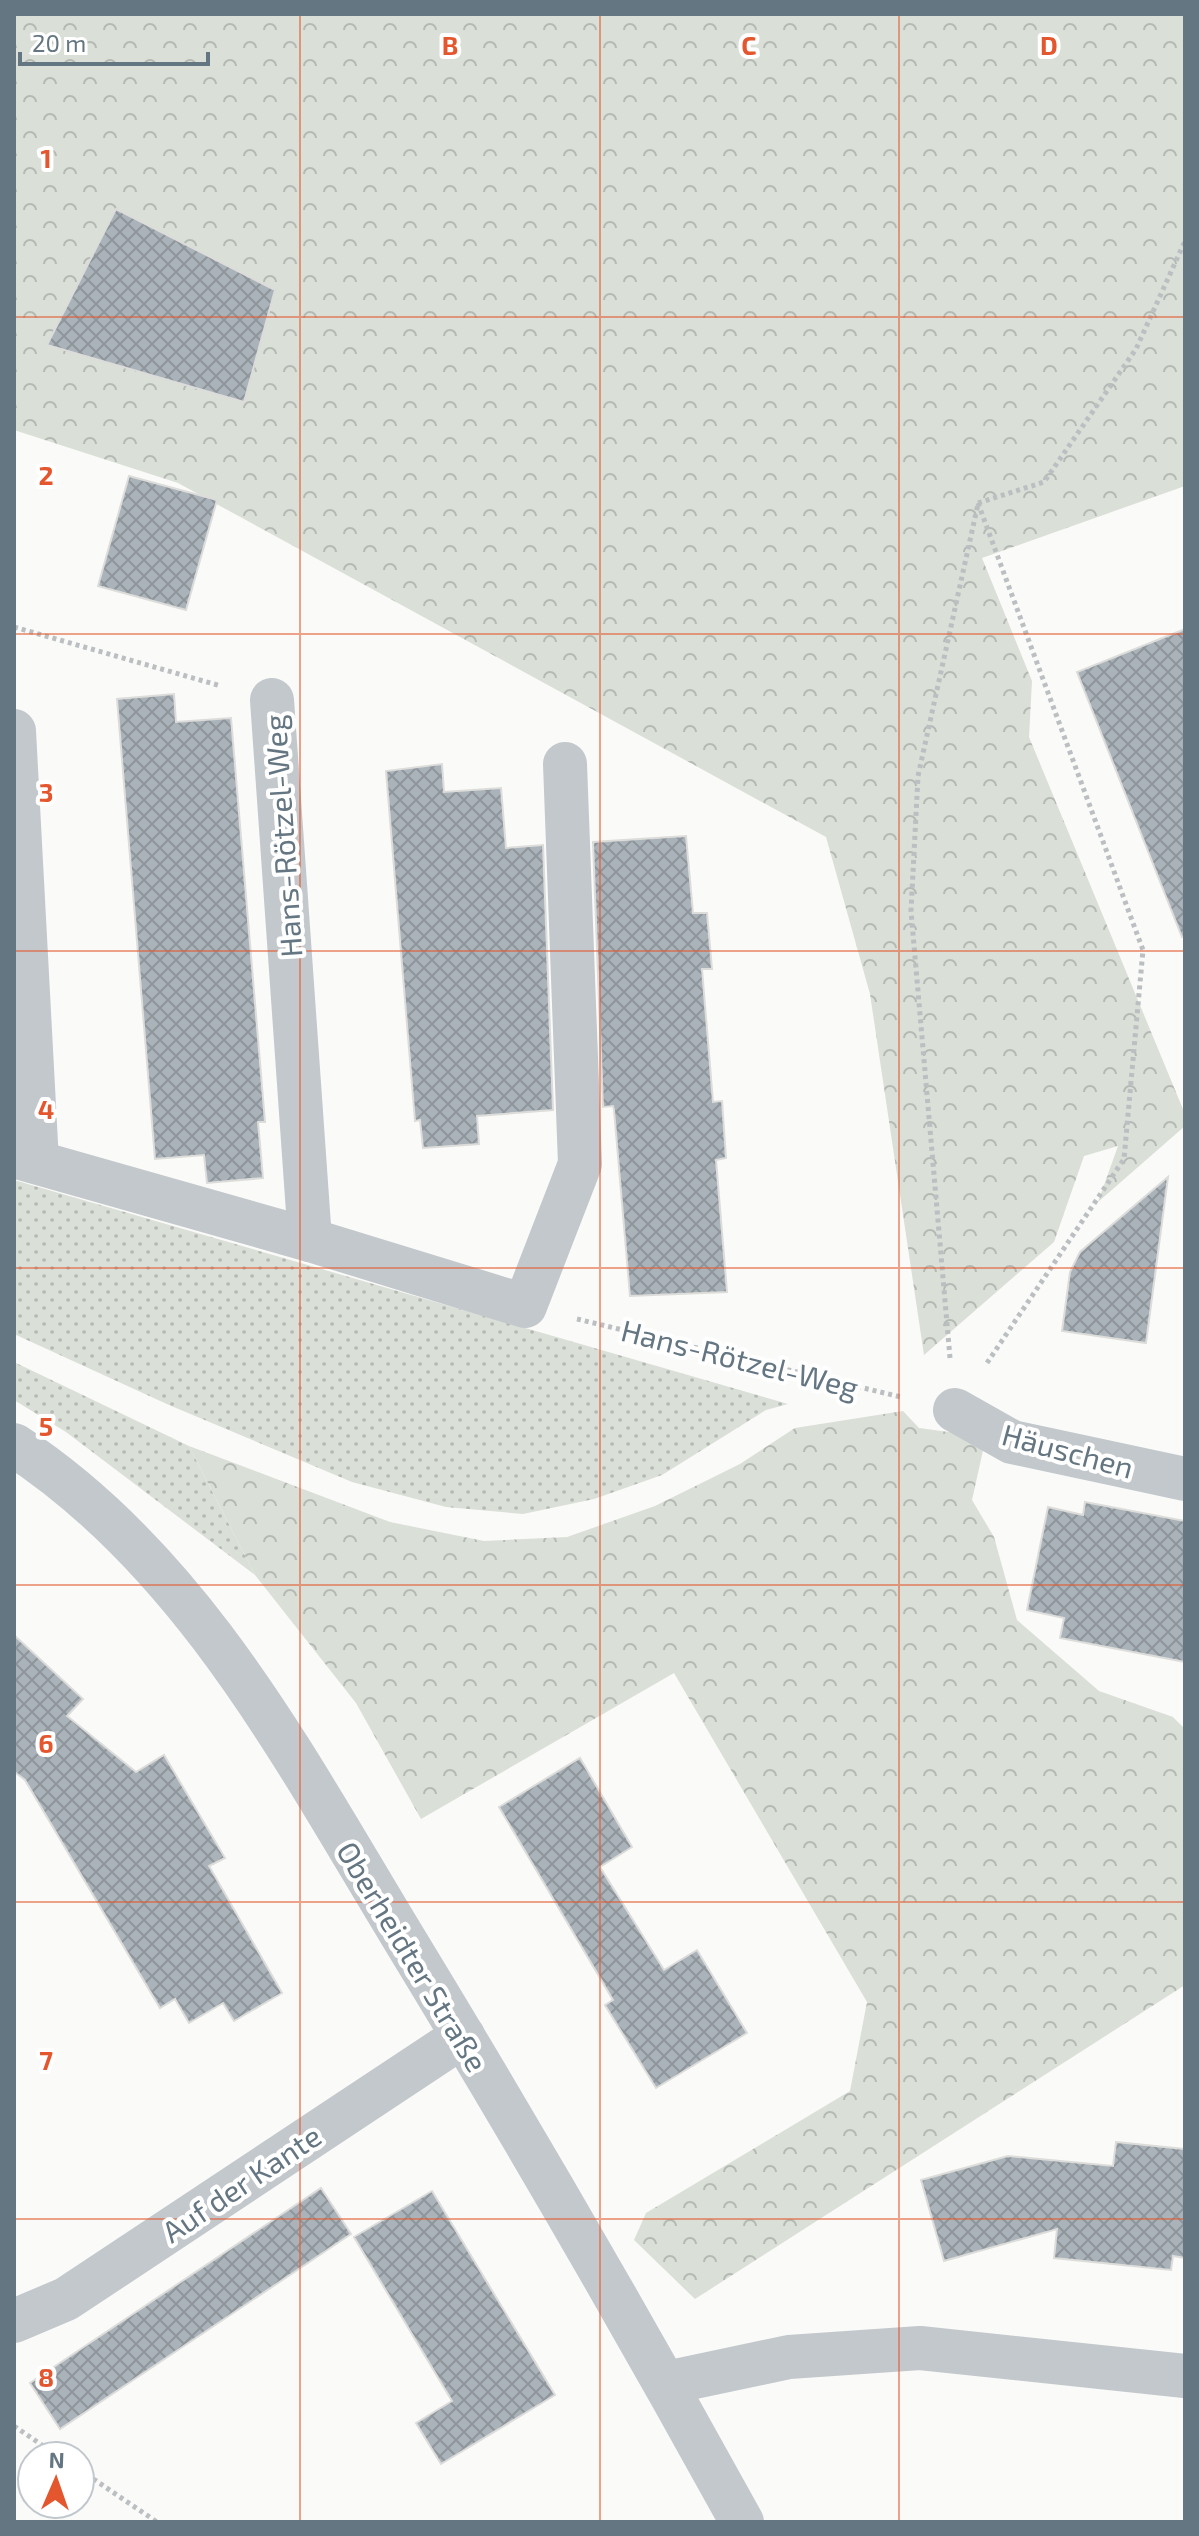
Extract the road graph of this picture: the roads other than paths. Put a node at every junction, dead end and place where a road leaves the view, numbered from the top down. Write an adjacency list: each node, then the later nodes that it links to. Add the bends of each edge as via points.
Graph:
1 (272, 700): 5 (street, Hans-Rötzel-Weg)
2 (14, 731): 4 (street)
3 (565, 764): 5 (street, via 580,1164 525,1306)
4 (25, 1159): 5 (street)
5 (310, 1240)
6 (955, 1410): 8 (street, Häuschen, via 1012,1442)
7 (14, 1445): 9 (street, Oberheidter Straße, via 48,1467 180,1595 251,1691)
8 (1185, 1479)
9 (463, 2036): 10 (street, Auf der Kante, via 66,2299); 12 (street, Oberheidter Straße)
10 (14, 2321)
11 (1185, 2376): 12 (street, via 920,2348 789,2357)
12 (666, 2383): 13 (street, Oberheidter Straße)
13 (742, 2522)

